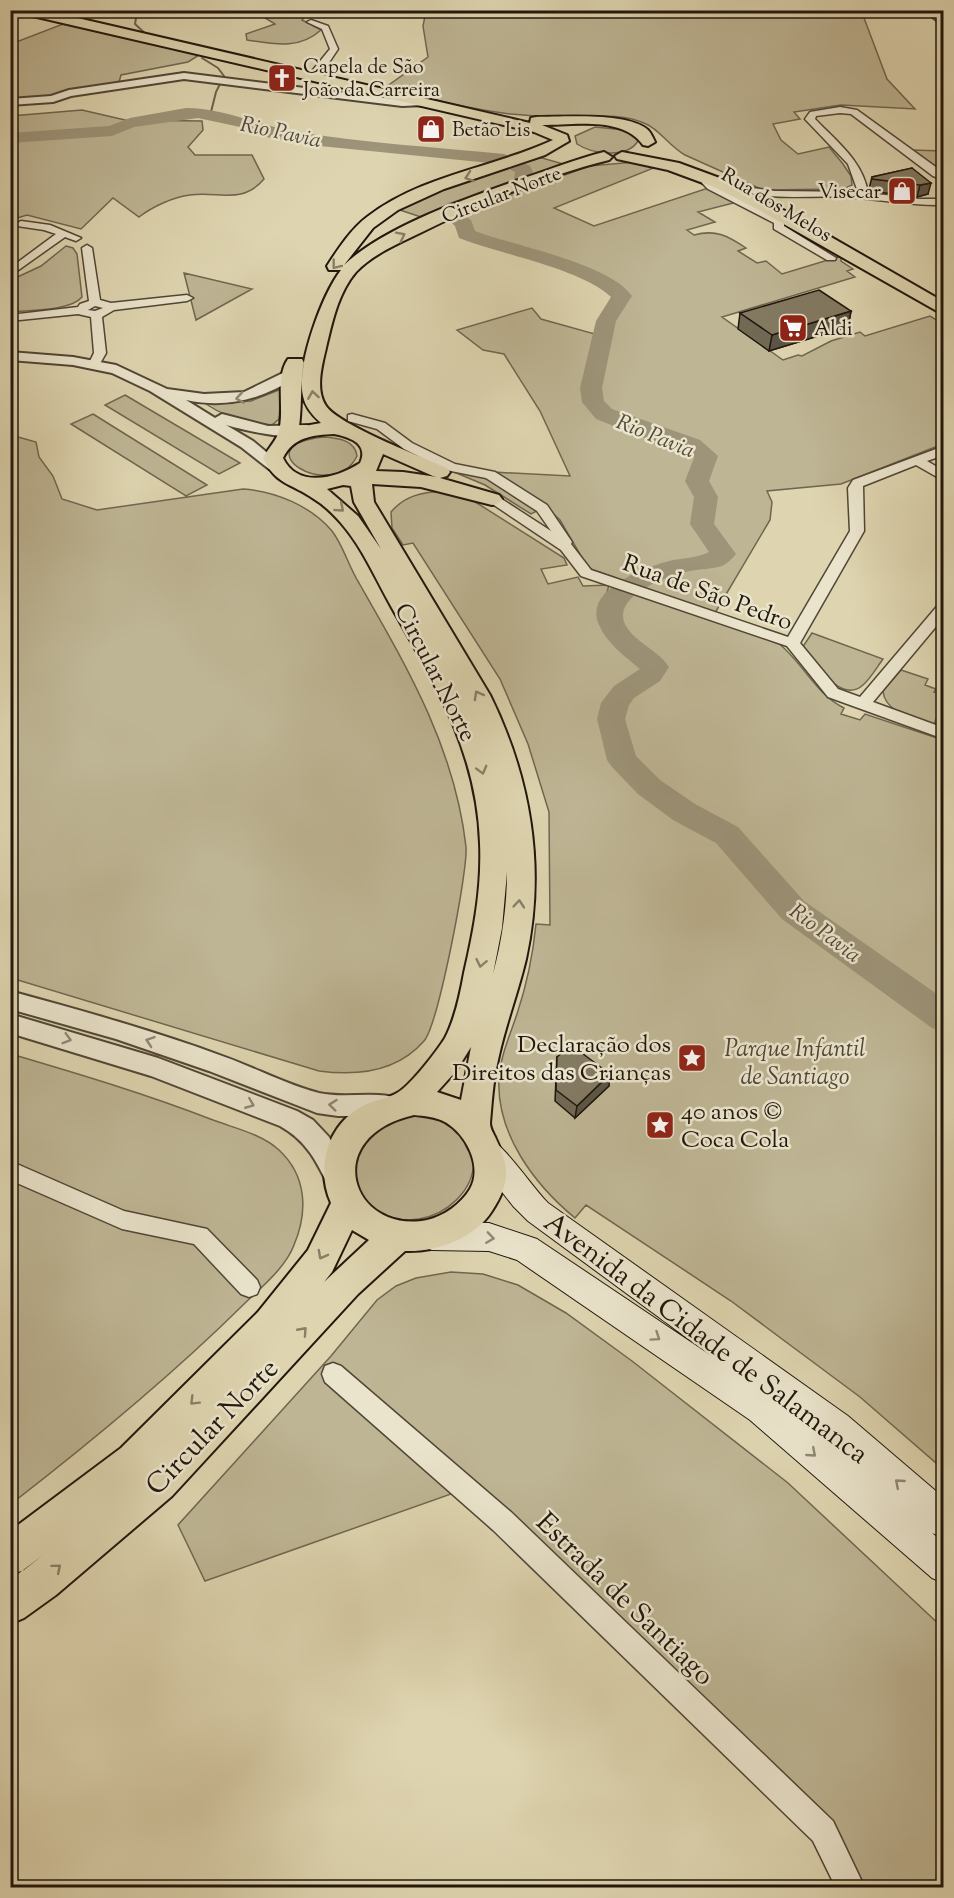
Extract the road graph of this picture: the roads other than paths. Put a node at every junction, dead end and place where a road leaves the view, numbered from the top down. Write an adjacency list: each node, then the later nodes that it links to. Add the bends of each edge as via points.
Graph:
1 (17, 10): 5 (main road)
2 (24, 10): 5 (main road)
3 (41, 10): 8 (street)
4 (929, 10): 7 (street)
5 (61, 19): 8 (main road)
6 (311, 22): 9 (street, via 325,28 334,49)
7 (944, 23)
8 (128, 34): 9 (main road)
9 (312, 76): 11 (main road)
10 (10, 102): 11 (street, via 53,99 168,77 402,103)
11 (426, 102): 12 (main road)
12 (474, 114): 13 (main road); 14 (main road, via 538,129)
13 (588, 123): 14 (main road, Circular Norte, via 569,128); 15 (main road, via 632,126 646,134)
14 (562, 139): 17 (main road, via 576,152); 39 (main road, Circular Norte, one-way to 39, via 525,157 422,193 371,221 328,275 314,304)
15 (648, 142): 16 (main road, via 640,150); 19 (main road)
16 (622, 156): 17 (main road); 25 (main road, via 653,159 708,178 747,196)
17 (604, 157): 42 (main road, Circular Norte, one-way to 17, via 321,415 311,390 314,363 334,295 359,260 475,201)
18 (944, 177): 20 (street, via 854,112 813,114 810,119 854,166)
19 (752, 191): 20 (street); 30 (main road)
20 (864, 196): 21 (street, via 910,203)
21 (944, 202)
22 (21, 224): 23 (street)
23 (63, 234): 24 (street); 28 (street)
24 (76, 238)
25 (810, 239): 27 (street, Rua dos Melos); 34 (main road)
26 (87, 248): 31 (street)
27 (831, 258)
28 (10, 273)
29 (187, 298): 32 (street)
30 (944, 301)
31 (95, 303): 32 (street); 33 (street)
32 (110, 307): 35 (street)
33 (82, 310): 35 (street, via 84,314); 36 (street)
34 (944, 310)
35 (96, 315): 38 (street, via 100,353)
36 (10, 318)
37 (10, 356): 38 (street)
38 (94, 364): 40 (street, via 116,369)
39 (292, 374): 40 (street, one-way to 40, via 270,389 237,399 196,398); 43 (main road, Circular Norte, via 293,411)
40 (155, 388): 41 (street)
41 (181, 405): 43 (street, via 253,429); 46 (street, via 247,444)
42 (356, 430): 43 (main road, via 322,429); 47 (main road, Circular Norte, via 374,452); 50 (main road, Circular Norte); 52 (street, via 381,426 408,446 451,467 490,475)
43 (288, 435): 46 (main road, Circular Norte, via 274,452)
44 (944, 450): 45 (street)
45 (917, 460): 48 (street); 58 (street, via 858,483 857,531)
46 (282, 472): 47 (main road, via 317,484); 63 (main road, Circular Norte, one-way to 63, via 331,500 358,528 457,702 487,790 495,889 474,997 451,1055)
47 (358, 475): 49 (main road, via 411,478); 51 (main road, Circular Norte, via 364,502)
48 (944, 477)
49 (451, 486): 50 (main road); 51 (main road, via 420,487)
50 (492, 499): 53 (street, Rua de São Pedro)
51 (385, 506): 64 (main road, Circular Norte, one-way to 51, via 482,1061 500,1004 519,915 522,865 517,808 486,711)
52 (547, 515): 53 (street, via 537,522); 54 (street)
53 (525, 520): 54 (street, Rua de São Pedro)
54 (572, 553): 58 (street, Rua de São Pedro, via 586,573)
55 (944, 607): 56 (street)
56 (928, 625): 57 (street); 59 (street)
57 (944, 631)
58 (792, 643): 59 (street, Rua de São Pedro, via 833,693)
59 (862, 705): 60 (street, Rua de São Pedro)
60 (944, 734)
61 (10, 1000): 63 (street, one-way to 61, via 317,1103 116,1030)
62 (10, 1023): 66 (street, one-way to 66, via 109,1051 284,1117 311,1134 328,1156)
63 (400, 1105): 64 (main road, via 436,1105 457,1112); 66 (main road, via 373,1115 357,1127 345,1144 339,1162)
64 (478, 1134): 67 (main road, via 491,1164 488,1186 477,1206 459,1223 444,1230); 70 (main road, Avenida da Cidade de Salamanca, one-way to 64, via 836,1428 538,1212)
65 (10, 1170): 68 (street, via 122,1220 200,1236)
66 (344, 1192): 67 (main road, via 363,1220 385,1232); 71 (main road, Circular Norte, one-way to 71, via 320,1261 270,1324 134,1461)
67 (405, 1236): 72 (main road, Avenida da Cidade de Salamanca, one-way to 72, via 489,1237 526,1249 761,1409); 73 (main road, Circular Norte, one-way to 67, via 159,1483 346,1283)
68 (249, 1287)
69 (333, 1374): 74 (street, Estrada de Santiago, via 502,1521 824,1831)
70 (944, 1521)
71 (10, 1556)
72 (944, 1566)
73 (10, 1604)
74 (851, 1887)

